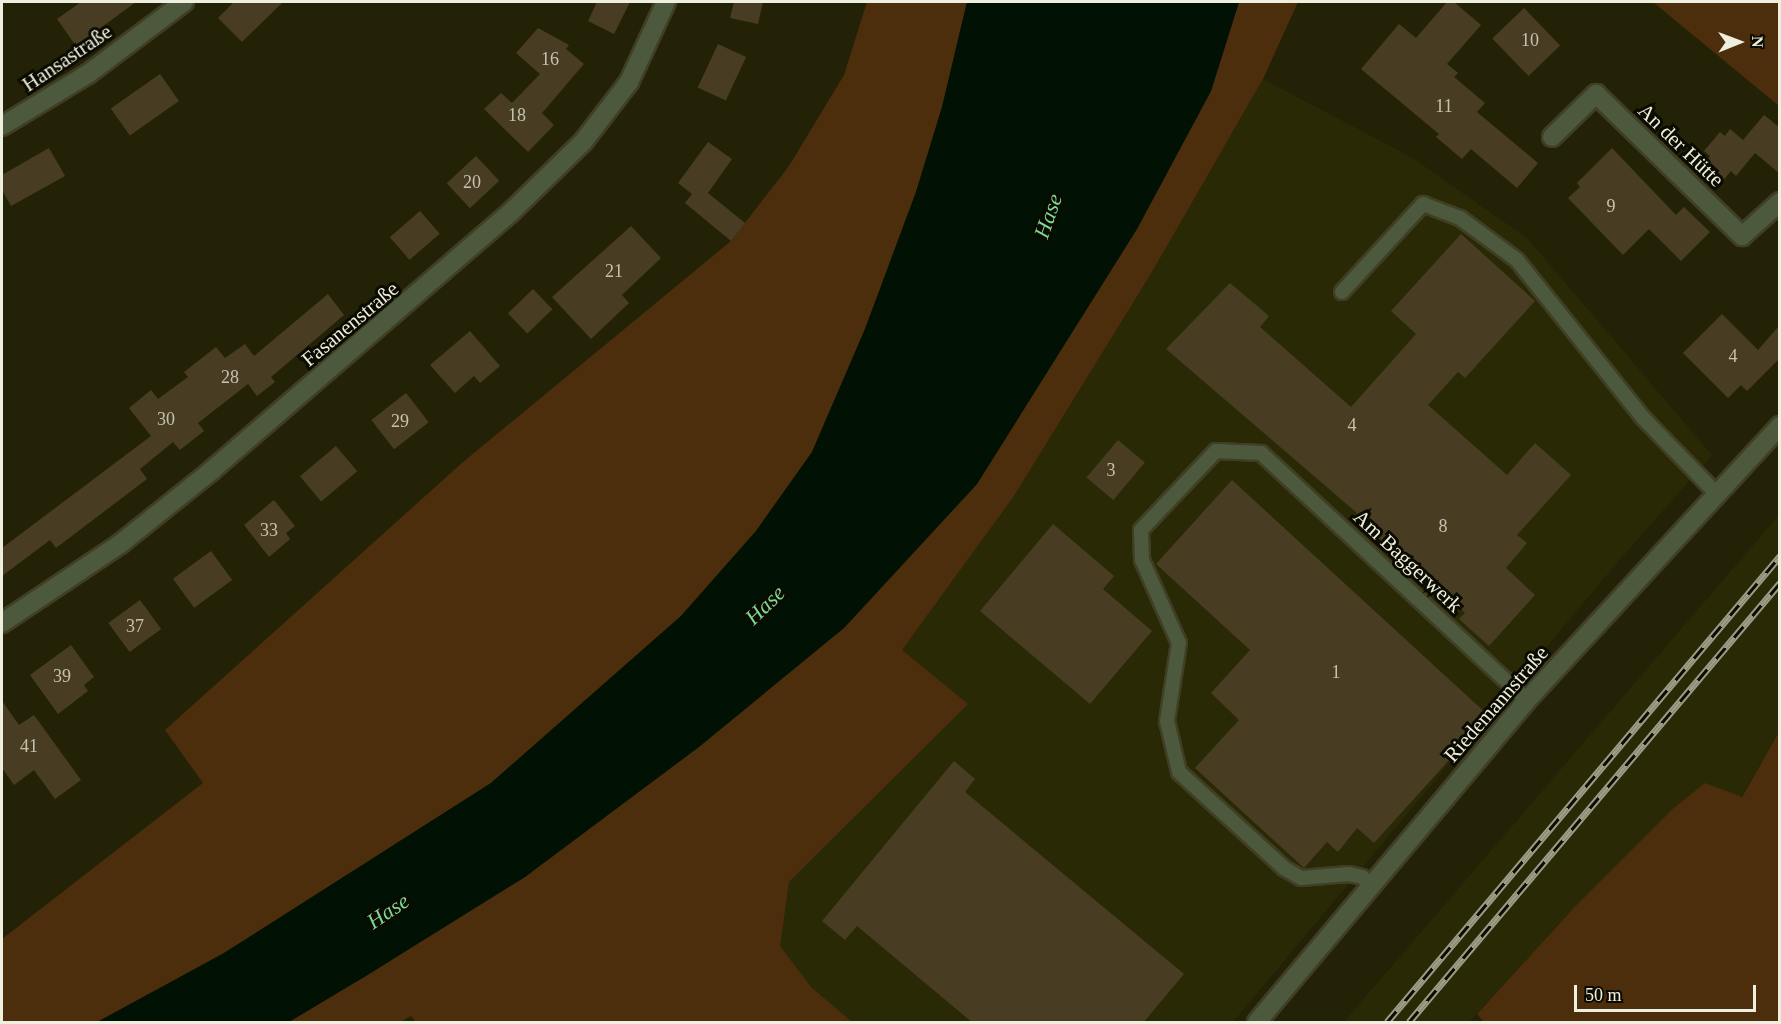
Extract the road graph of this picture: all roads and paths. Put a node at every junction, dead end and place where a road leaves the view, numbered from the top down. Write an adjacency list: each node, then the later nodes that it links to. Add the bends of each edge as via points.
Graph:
1 (184, 2): 3 (street, Hansastraße, via 88,74)
2 (666, 2): 9 (street, Fasanenstraße, via 629,82 582,142 511,212 211,471 120,544)
3 (2, 126)
4 (1552, 137): 5 (street, An der Hütte, via 1596,94 1742,236)
5 (1779, 202)
6 (1342, 292): 8 (lane, via 1423,204 1460,218 1517,260 1644,419)
7 (1779, 426): 8 (street, Riedemannstraße)
8 (1716, 493): 10 (street, Riedemannstraße)
9 (2, 623)
10 (1527, 700): 11 (street, Riedemannstraße); 11 (lane, Am Baggerwerk, via 1261,453 1216,451 1141,530 1142,560 1179,643 1167,721 1179,772 1284,868 1301,878 1349,874 1362,877)
11 (1371, 885): 12 (street, Riedemannstraße)
12 (1257, 1023)

